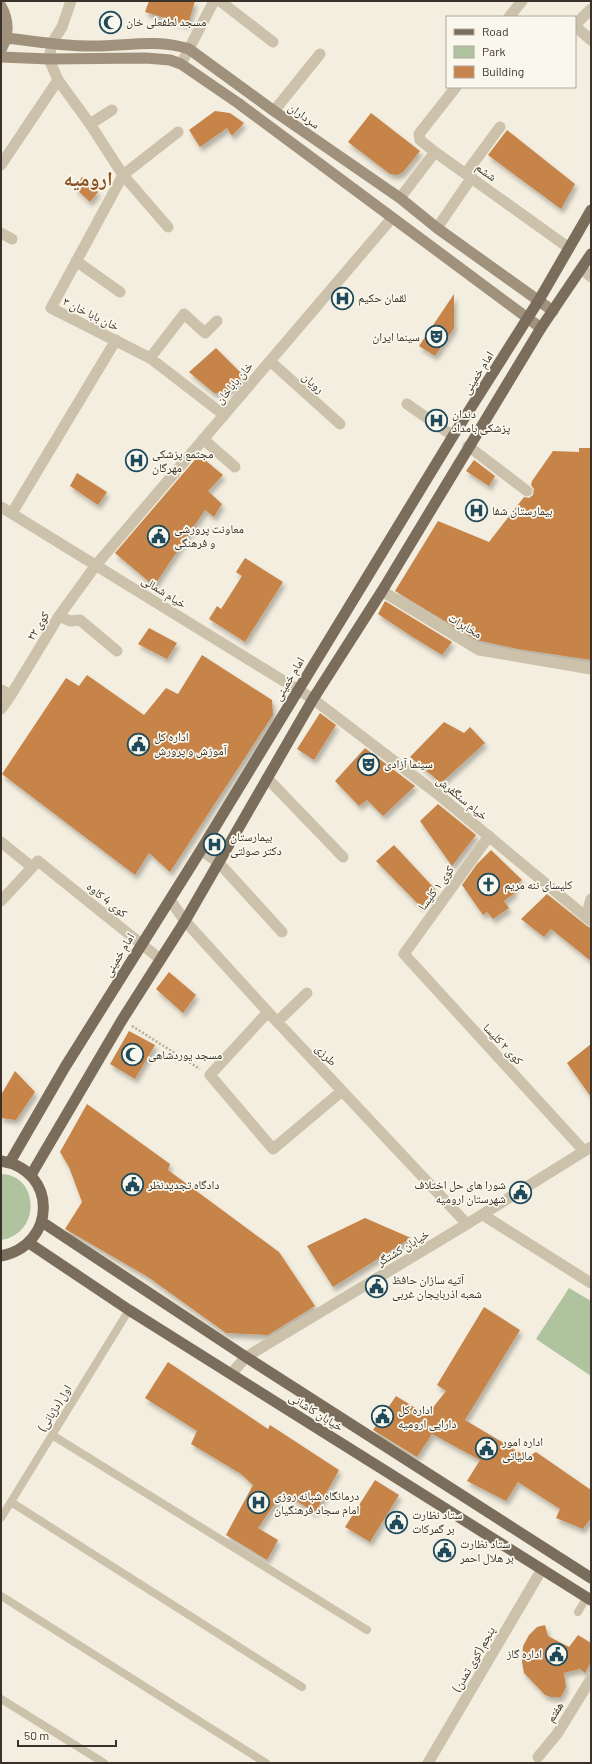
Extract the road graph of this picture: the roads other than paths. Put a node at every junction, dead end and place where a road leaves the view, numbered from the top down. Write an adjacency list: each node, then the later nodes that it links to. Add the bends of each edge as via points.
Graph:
1 (71, 1): 13 (street, via 62,27)
2 (214, 1): 14 (street)
3 (220, 1): 12 (street)
4 (522, 1): 7 (street)
5 (1, 6): 10 (main road, via 7,22)
6 (591, 9): 8 (street)
7 (511, 16)
8 (576, 25)
9 (576, 27): 11 (street)
10 (6, 38): 13 (main road, سرداران); 15 (main road)
11 (591, 40)
12 (273, 42)
13 (52, 43): 14 (main road, سرداران, via 88,46 146,42 174,44); 18 (street)
14 (189, 49): 19 (street); 23 (main road, سرداران)
15 (1, 50)
16 (320, 54): 23 (street)
17 (1, 58): 18 (main road)
18 (49, 59): 19 (main road, via 146,58 170,60); 20 (street)
19 (181, 64): 33 (main road)
20 (58, 80): 24 (street); 28 (street)
21 (455, 88): 27 (street, ششم, via 419,134 420,140)
22 (112, 110): 24 (street)
23 (274, 111): 31 (main road, سرداران)
24 (90, 124): 29 (street)
25 (500, 127): 30 (street)
26 (178, 132): 29 (street, خان بابا خان ۳)
27 (435, 152): 30 (street, ششم); 31 (street)
28 (1, 165)
29 (123, 175): 34 (street); 40 (street, خان بابا خان ۳)
30 (469, 175): 35 (street); 38 (street, ششم)
31 (400, 198): 35 (main road, سرداران)
32 (591, 210): 38 (main road, امام خمینی)
33 (392, 218): 46 (main road); 51 (street, خان باباخان)
34 (168, 227)
35 (437, 228): 44 (main road, سرداران)
36 (1, 233): 37 (street)
37 (12, 239)
38 (569, 248): 44 (main road, امام خمینی)
39 (591, 254): 41 (main road)
40 (76, 261): 43 (street); 49 (street, خان بابا خان ۳, via 50,308)
41 (582, 269): 42 (street); 45 (main road)
42 (591, 277)
43 (120, 292)
44 (539, 300): 45 (main road, سرداران); 46 (main road, امام خمینی)
45 (553, 311): 48 (main road)
46 (527, 318): 48 (main road); 55 (main road, امام خمینی)
47 (217, 321): 50 (street, via 205,333 184,314)
48 (541, 328): 57 (main road)
49 (116, 340): 50 (street, خان بابا خان ۳); 61 (street)
50 (150, 358): 53 (street, خان بابا خان ۳)
51 (270, 362): 53 (street, خان باباخان); 54 (street, رویان)
52 (407, 404): 55 (street)
53 (224, 415): 56 (street, خان باباخان)
54 (340, 424)
55 (453, 436): 67 (main road, امام خمینی)
56 (203, 439): 58 (street); 62 (street, خان باباخان)
57 (468, 446): 59 (street); 63 (main road)
58 (235, 467)
59 (527, 491)
60 (1, 507): 61 (street, خیام شمالی)
61 (12, 513): 62 (street, خیام شمالی)
62 (96, 565): 64 (street, کوی ۲۲); 67 (street, خیام شمالی)
63 (382, 591): 66 (street, مخابرات, via 479,650); 69 (main road)
64 (59, 616): 65 (street, via 70,622 80,620); 68 (street, کوی ۲۲)
65 (117, 651)
66 (591, 669)
67 (298, 690): 69 (street, خیام شمالی); 74 (main road, امام خمینی)
68 (6, 692): 70 (street, کوی ۲۲)
69 (313, 699): 71 (main road); 72 (street, خیام سنگفرش)
70 (1, 709)
71 (267, 778): 75 (street); 76 (main road)
72 (490, 836): 81 (street, خیام سنگفرش); 85 (street, کوی ۱ کلیسا)
73 (1, 842): 77 (street, کوی 4 کاوه)
74 (201, 850): 76 (street); 79 (main road, امام خمینی)
75 (343, 857)
76 (219, 863): 82 (main road); 83 (street)
77 (35, 864): 80 (street); 84 (street, کوی 4 کاوه)
78 (591, 899): 81 (street)
79 (170, 900): 82 (street, طرزی); 84 (main road, امام خمینی)
80 (1, 901)
81 (588, 919)
82 (185, 921): 86 (main road); 88 (street, طرزی)
83 (282, 932)
84 (141, 943): 86 (street, کوی 4 کاوه); 92 (main road, امام خمینی)
85 (404, 954): 91 (street, کوی ۲ کلیسا)
86 (160, 959): 93 (main road)
87 (307, 994): 89 (street)
88 (268, 1012): 89 (street, طرزی); 90 (street, via 210,1075 273,1149)
89 (277, 1022): 90 (street, طرزی)
90 (342, 1091): 96 (street, طرزی)
91 (587, 1149): 94 (street, خیابان کشتگر)
92 (5, 1162): 93 (main road, via 21,1167)
93 (31, 1175): 95 (main road, via 43,1197)
94 (483, 1214): 96 (street, خیابان کشتگر); 99 (street)
95 (42, 1222): 97 (main road); 101 (main road)
96 (467, 1224): 101 (street, خیابان کشتگر)
97 (29, 1243): 98 (main road, via 11,1254); 100 (main road, خیابان کاشانی)
98 (1, 1256)
99 (591, 1283)
100 (129, 1310): 102 (main road, خیابان کاشانی); 103 (lane, اول (دژبانی))
101 (246, 1357): 102 (street, خیابان کشتگر); 107 (main road)
102 (231, 1374): 106 (main road, خیابان کاشانی)
103 (52, 1435): 104 (lane, اول (دژبانی)); 111 (lane)
104 (11, 1502): 105 (lane, اول (دژبانی)); 113 (lane)
105 (1, 1518)
106 (542, 1569): 109 (main road, خیابان کاشانی); 118 (street, پنجم (کوی تمدن))
107 (591, 1578)
108 (1, 1596): 117 (lane)
109 (589, 1598): 110 (lane)
110 (578, 1612)
111 (367, 1630)
112 (591, 1679): 115 (street, هفتم, via 557,1734)
113 (302, 1687)
114 (1, 1699): 116 (lane)
115 (538, 1757)
116 (104, 1763)
117 (266, 1763)
118 (428, 1763)

